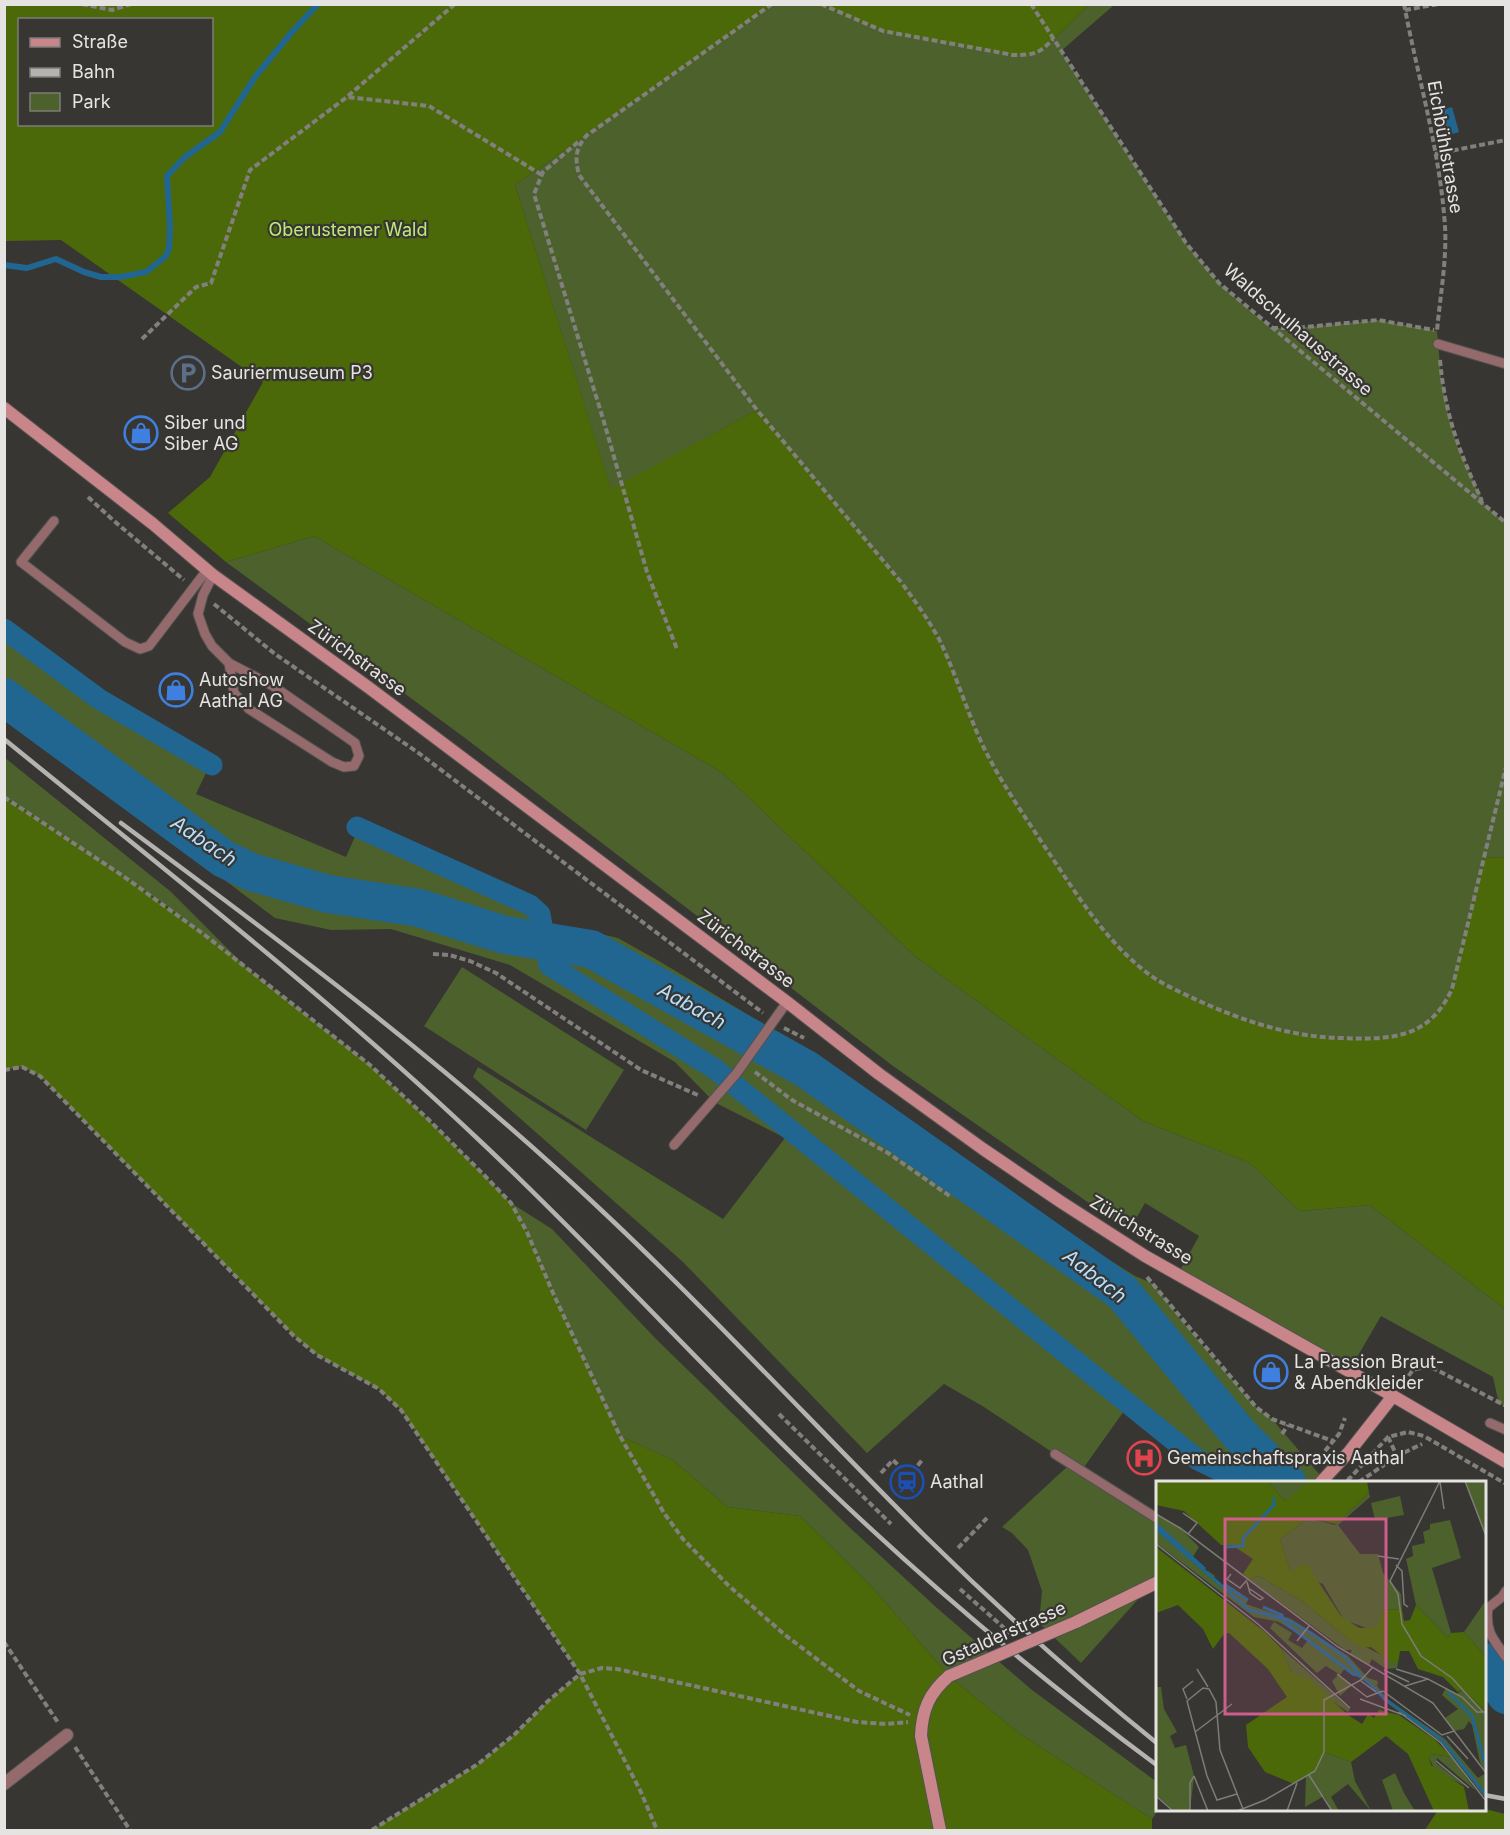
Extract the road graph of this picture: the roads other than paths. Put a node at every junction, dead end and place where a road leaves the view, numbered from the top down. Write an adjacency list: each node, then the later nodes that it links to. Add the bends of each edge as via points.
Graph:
1 (1438, 344): 2 (lane)
2 (1506, 364)
3 (4, 408): 5 (main road, Zürichstrasse)
4 (54, 521): 5 (lane, via 21,562 125,642 140,649 149,646)
5 (210, 573): 6 (lane, via 198,614 205,634); 7 (main road, Zürichstrasse)
6 (229, 663): 6 (lane, via 234,693 249,709 332,762 354,766 359,756 355,744 273,686)
7 (787, 1002): 8 (lane, via 726,1087); 9 (main road, Zürichstrasse, via 879,1074 1060,1202 1145,1256)
8 (674, 1145)
9 (1393, 1396): 13 (main road, Zürichstrasse); 14 (main road)
10 (1490, 1423): 11 (lane)
11 (1506, 1430)
12 (1055, 1454): 15 (lane)
13 (1506, 1462)
14 (1322, 1481)
15 (1156, 1518)
16 (1156, 1583): 23 (main road, Gstalderstrasse, bridge, via 949,1676 936,1686 926,1703 921,1737)
17 (1506, 1591): 18 (lane, via 1488,1608)
18 (1486, 1617)
19 (1486, 1624): 20 (lane)
20 (1506, 1657)
21 (67, 1735): 22 (street)
22 (4, 1784)
23 (940, 1830)

